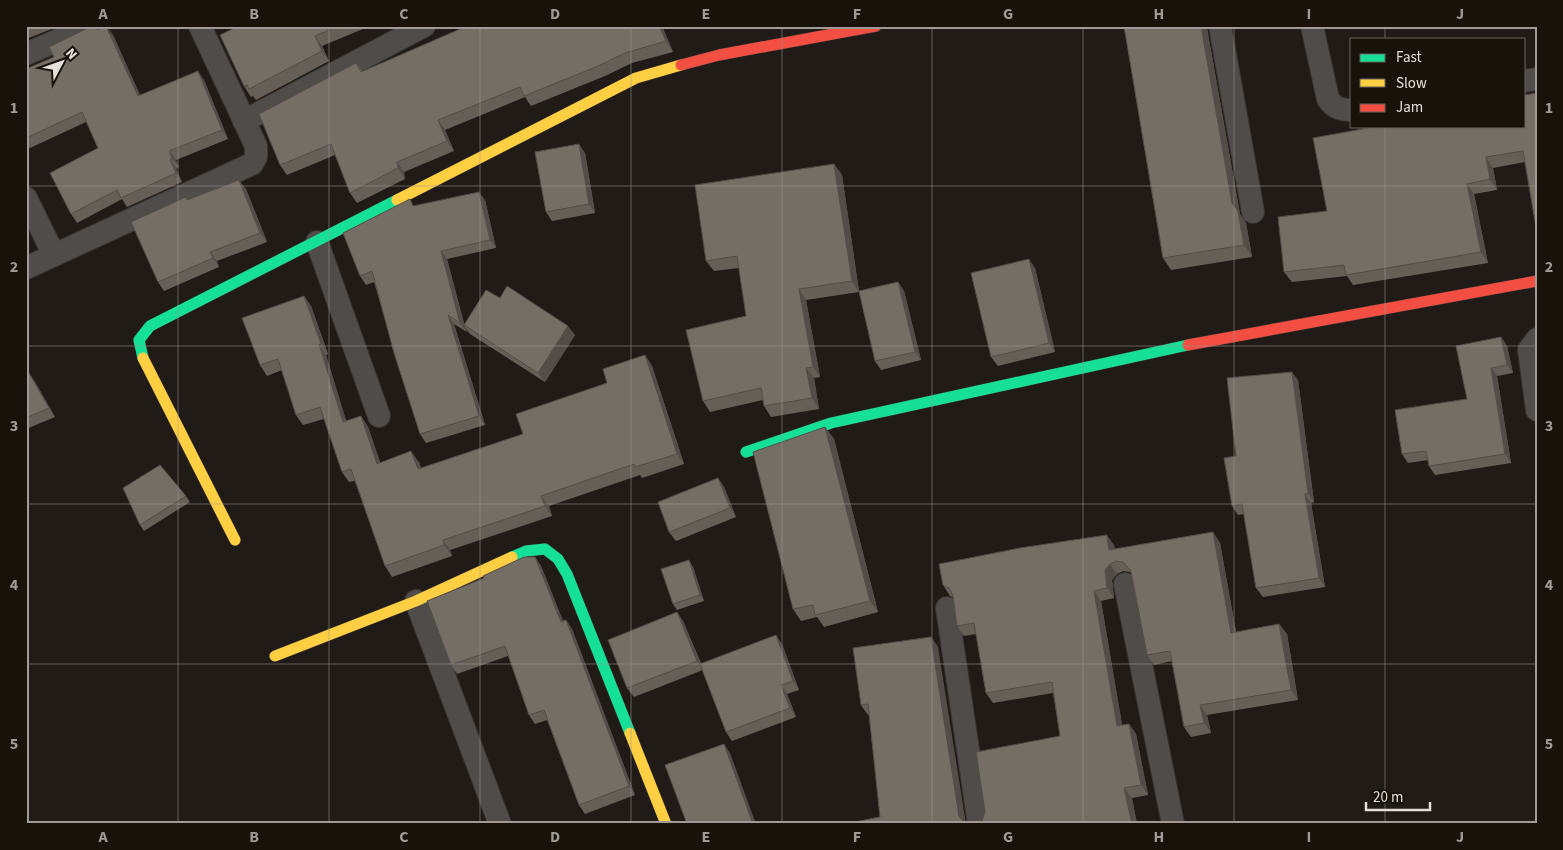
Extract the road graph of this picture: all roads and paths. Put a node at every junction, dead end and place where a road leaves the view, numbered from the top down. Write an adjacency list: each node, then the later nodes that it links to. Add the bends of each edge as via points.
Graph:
1 (91, 26): 7 (street)
2 (200, 26): 9 (street)
3 (424, 26): 9 (street)
4 (876, 26): 12 (street, via 719,55 636,78)
5 (1220, 26): 11 (street)
6 (1312, 26): 8 (street, via 1328,99 1332,106)
7 (26, 54)
8 (1350, 110)
9 (244, 121): 13 (street, via 256,146 252,164)
10 (26, 198): 13 (street)
11 (1253, 212)
12 (317, 242): 18 (street); 20 (street, via 150,326 139,335 137,343 148,370)
13 (54, 255): 14 (street)
14 (26, 268)
15 (1537, 281): 19 (street, via 1142,354 831,423)
16 (1537, 340): 17 (street, via 1528,350)
17 (1537, 410)
18 (379, 416)
19 (746, 452)
20 (235, 540)
21 (1125, 584): 28 (street)
22 (416, 601): 24 (street); 25 (street); 26 (street, via 526,551 545,549 558,559 567,574)
23 (947, 608): 27 (street)
24 (275, 656)
25 (500, 824)
26 (666, 824)
27 (979, 824)
28 (1173, 824)

